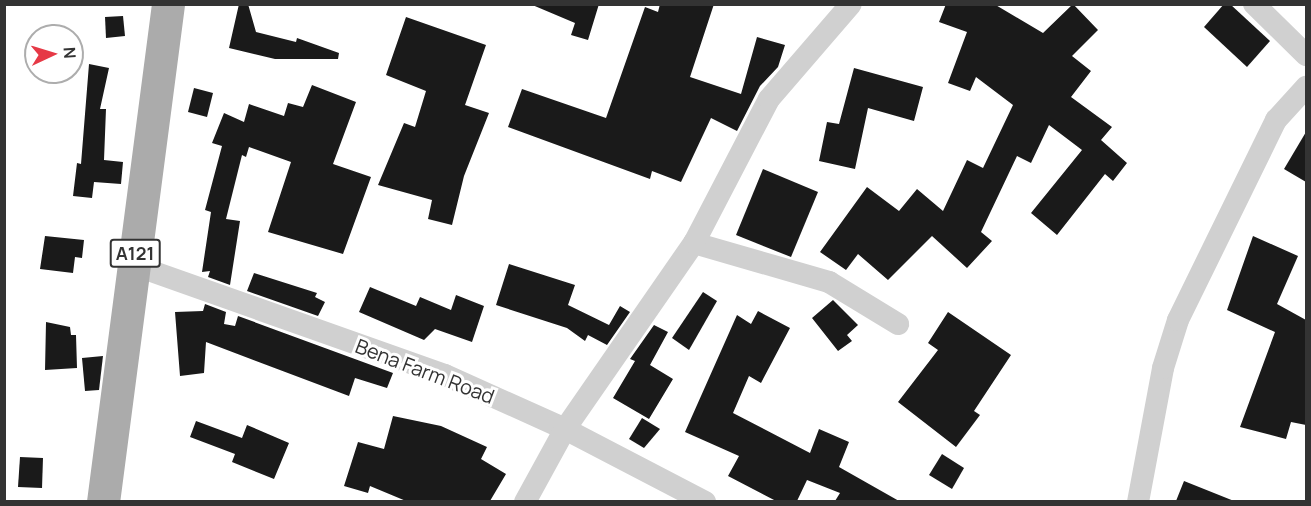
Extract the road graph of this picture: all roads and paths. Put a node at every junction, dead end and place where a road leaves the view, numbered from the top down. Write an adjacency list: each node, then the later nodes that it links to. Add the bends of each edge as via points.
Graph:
1 (168, 4): 7 (main road, A121)
2 (851, 4): 6 (street, via 769,99)
3 (1254, 4): 4 (street)
4 (1306, 55)
5 (1306, 87): 13 (street, via 1276,120 1178,320 1163,368)
6 (694, 243): 8 (street, via 830,282); 9 (street)
7 (134, 265): 9 (street, Bena Farm Road, via 445,375); 10 (main road, A121)
8 (898, 324)
9 (565, 429): 11 (street); 12 (street, Bena Farm Road)
10 (103, 501)
11 (525, 501)
12 (705, 501)
13 (1138, 501)

